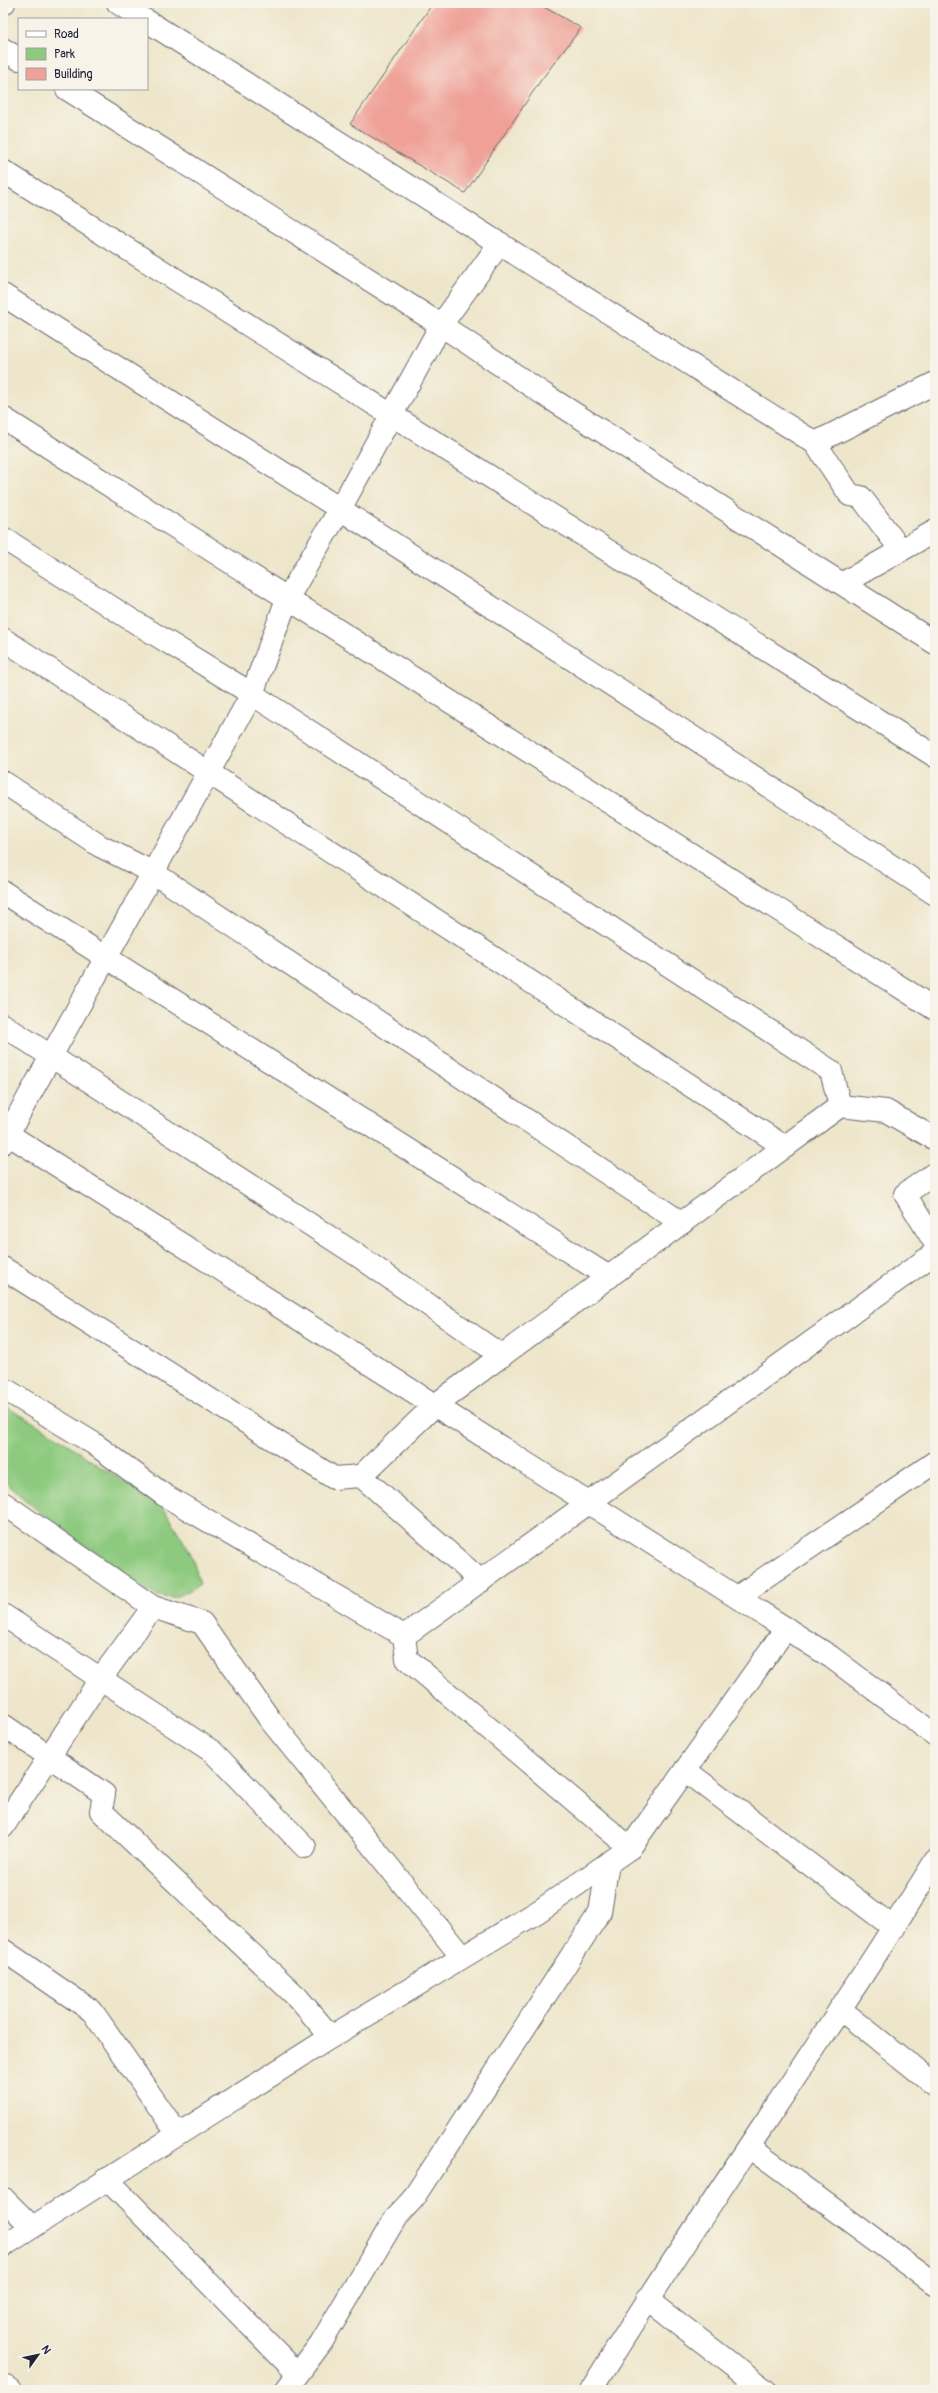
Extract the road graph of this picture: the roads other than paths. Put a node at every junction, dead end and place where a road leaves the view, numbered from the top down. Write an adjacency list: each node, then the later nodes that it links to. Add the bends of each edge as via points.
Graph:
1 (118, 3): 2 (street)
2 (142, 18)
3 (148, 22): 8 (street)
4 (3, 49): 5 (street)
5 (18, 58)
6 (69, 90): 10 (street)
7 (3, 171): 12 (street)
8 (500, 243): 10 (street); 14 (street)
9 (3, 295): 15 (street)
10 (441, 325): 12 (street); 19 (street, via 545,395)
11 (934, 385): 14 (street)
12 (391, 414): 15 (street); 24 (street)
13 (3, 418): 20 (street)
14 (815, 443): 18 (street, via 850,495 861,498)
15 (340, 509): 20 (street); 29 (street)
16 (935, 531): 18 (street)
17 (3, 538): 23 (street)
18 (901, 550): 19 (street)
19 (843, 583): 22 (street)
20 (286, 599): 23 (street); 31 (street)
21 (3, 639): 25 (street)
22 (935, 643)
23 (252, 694): 25 (street); 34 (street, via 831,1071)
24 (935, 756)
25 (209, 772): 27 (street); 37 (street)
26 (3, 782): 27 (street, via 100,846)
27 (152, 872): 30 (street); 39 (street)
28 (3, 892): 30 (street)
29 (935, 894)
30 (106, 958): 33 (street); 43 (street)
31 (935, 1009)
32 (3, 1025): 33 (street)
33 (51, 1056): 35 (street); 44 (street, via 357,1255)
34 (840, 1106): 36 (street, via 886,1111); 37 (street)
35 (5, 1136): 46 (street)
36 (935, 1139)
37 (785, 1147): 39 (street)
38 (935, 1173): 40 (street, via 905,1194)
39 (682, 1223): 43 (street)
40 (935, 1243)
41 (935, 1253): 50 (street)
42 (3, 1268): 48 (street, via 334,1478)
43 (609, 1277): 44 (street)
44 (502, 1356): 46 (street)
45 (3, 1388): 56 (street, via 93,1443 164,1495)
46 (435, 1405): 48 (street); 50 (street)
47 (935, 1462): 52 (street)
48 (361, 1476): 51 (street)
49 (3, 1503): 53 (street)
50 (589, 1503): 51 (street); 52 (street)
51 (481, 1581): 56 (street)
52 (737, 1597): 55 (street)
53 (153, 1608): 57 (street); 69 (street, via 202,1623 271,1721)
54 (3, 1615): 57 (street)
55 (786, 1628): 59 (street, via 832,1657); 61 (street)
56 (404, 1636): 64 (street, via 407,1659)
57 (101, 1678): 60 (street); 63 (street, via 213,1752)
58 (3, 1724): 60 (street)
59 (935, 1735)
60 (50, 1756): 62 (street); 71 (street, via 104,1794 101,1811 298,1998)
61 (685, 1770): 64 (street); 67 (street)
62 (3, 1826)
63 (306, 1847)
64 (630, 1848): 66 (street)
65 (935, 1861): 67 (street)
66 (608, 1863): 69 (street, via 539,1912); 81 (street, via 600,1912 412,2200 396,2217 320,2342)
67 (894, 1928): 70 (street)
68 (3, 1950): 73 (street, via 92,2011)
69 (462, 1957): 71 (street)
70 (840, 2009): 72 (street); 74 (street)
71 (331, 2037): 73 (street)
72 (935, 2085)
73 (177, 2133): 75 (street)
74 (749, 2146): 79 (street); 80 (street)
75 (107, 2179): 77 (street); 81 (street)
76 (3, 2198): 77 (street)
77 (32, 2227): 78 (street)
78 (3, 2246)
79 (935, 2284)
80 (647, 2299): 84 (street); 85 (street)
81 (292, 2381)
82 (3, 2385): 83 (street)
83 (10, 2390)
84 (591, 2390)
85 (765, 2390)

